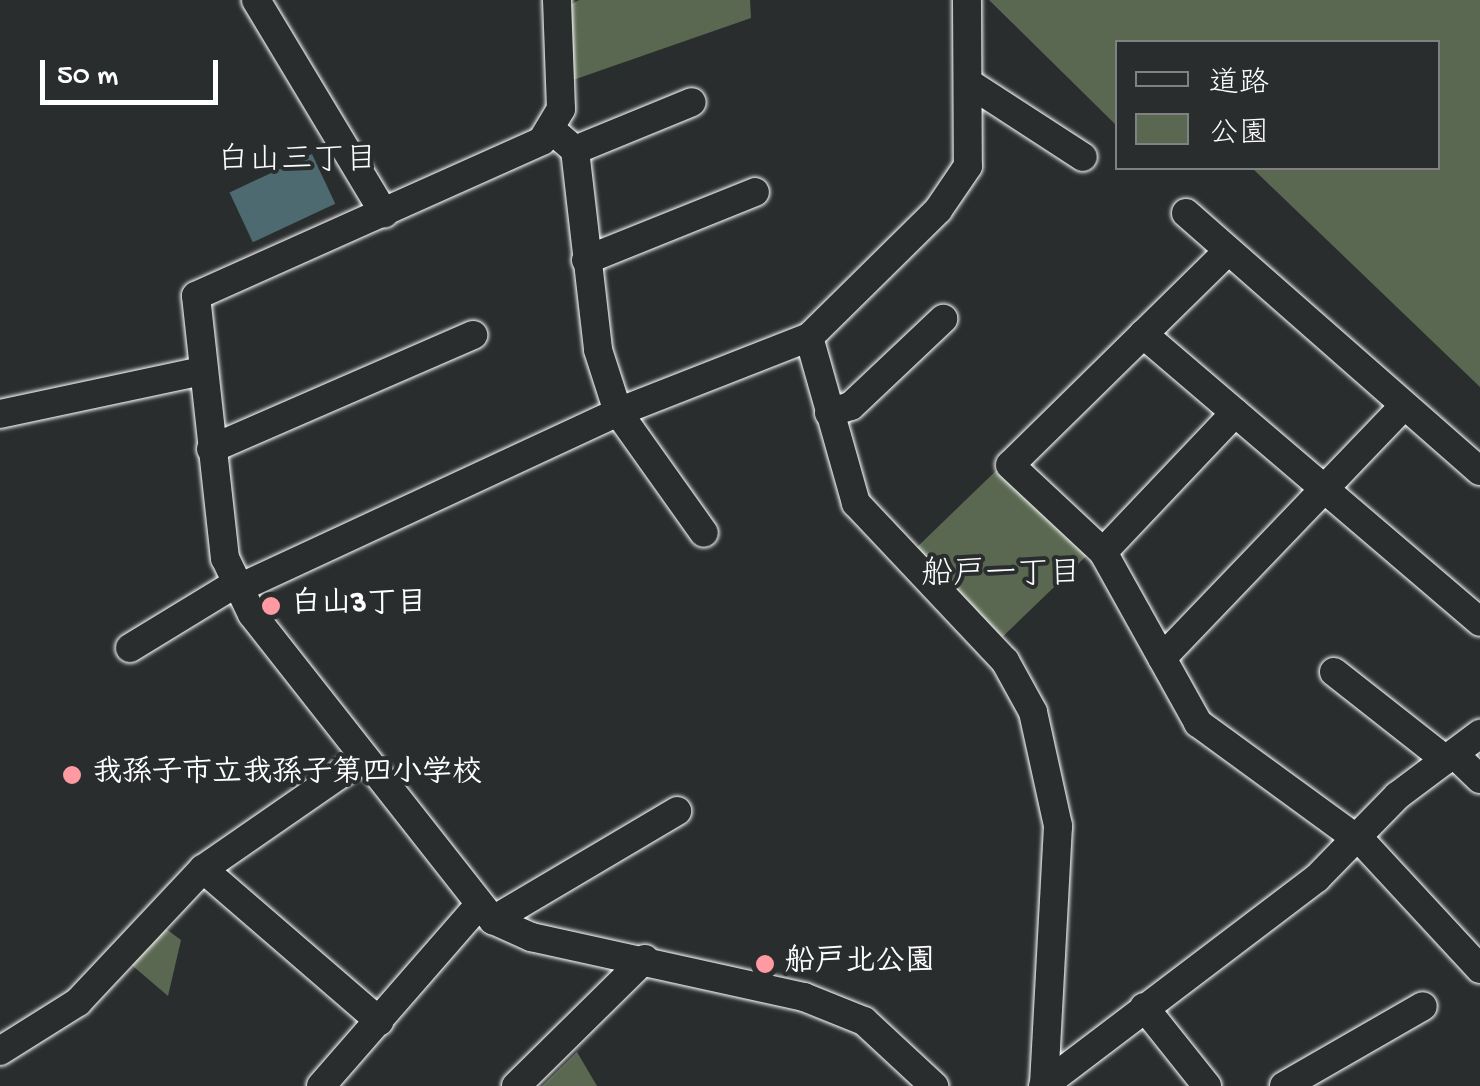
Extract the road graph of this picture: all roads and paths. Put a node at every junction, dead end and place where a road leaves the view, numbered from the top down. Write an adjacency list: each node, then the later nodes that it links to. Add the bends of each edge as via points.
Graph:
1 (256, 0): 10 (street)
2 (557, 0): 6 (street, via 562,109)
3 (967, 0): 4 (street)
4 (972, 85): 8 (street); 17 (street, via 972,139 957,183)
5 (692, 102): 7 (street)
6 (553, 131): 7 (street); 10 (street)
7 (575, 150): 13 (street)
8 (1083, 158)
9 (755, 192): 13 (street)
10 (384, 213): 18 (street, via 196,296)
11 (1186, 213): 12 (street)
12 (1228, 251): 15 (street); 19 (street)
13 (586, 260): 20 (street)
14 (943, 319): 22 (street, via 851,406)
15 (1144, 334): 21 (street); 28 (street, via 1010,465)
16 (473, 335): 24 (street)
17 (809, 337): 20 (street); 22 (street)
18 (202, 372): 23 (street); 24 (street)
19 (1404, 406): 25 (street); 26 (street)
20 (618, 412): 27 (street); 29 (street)
21 (1234, 412): 26 (street); 28 (street)
22 (829, 413): 51 (street, via 856,502 1005,662 1032,712 1058,826)
23 (0, 414)
24 (211, 449): 29 (street)
25 (1480, 470)
26 (1325, 490): 30 (street); 32 (street)
27 (704, 534)
28 (1102, 552): 32 (street)
29 (236, 587): 31 (street); 36 (street)
30 (1480, 622)
31 (130, 648)
32 (1162, 658): 39 (street, via 1198,723)
33 (1334, 672): 35 (street)
34 (1480, 734): 35 (street)
35 (1450, 757): 37 (street); 39 (street)
36 (362, 758): 40 (street); 41 (street)
37 (1480, 780)
38 (677, 811): 41 (street)
39 (1354, 835): 43 (street); 45 (street, via 1317,878)
40 (203, 869): 46 (street); 47 (street, via 78,1002)
41 (486, 912): 42 (street, via 531,937); 46 (street)
42 (645, 958): 49 (street); 50 (street, via 744,979 864,1021)
43 (1480, 970)
44 (1423, 1006): 53 (street)
45 (1144, 1007): 51 (street); 52 (street)
46 (379, 1021): 48 (street)
47 (0, 1051)
48 (321, 1086)
49 (516, 1086)
50 (934, 1086)
51 (1044, 1086)
52 (1207, 1086)
53 (1284, 1086)

